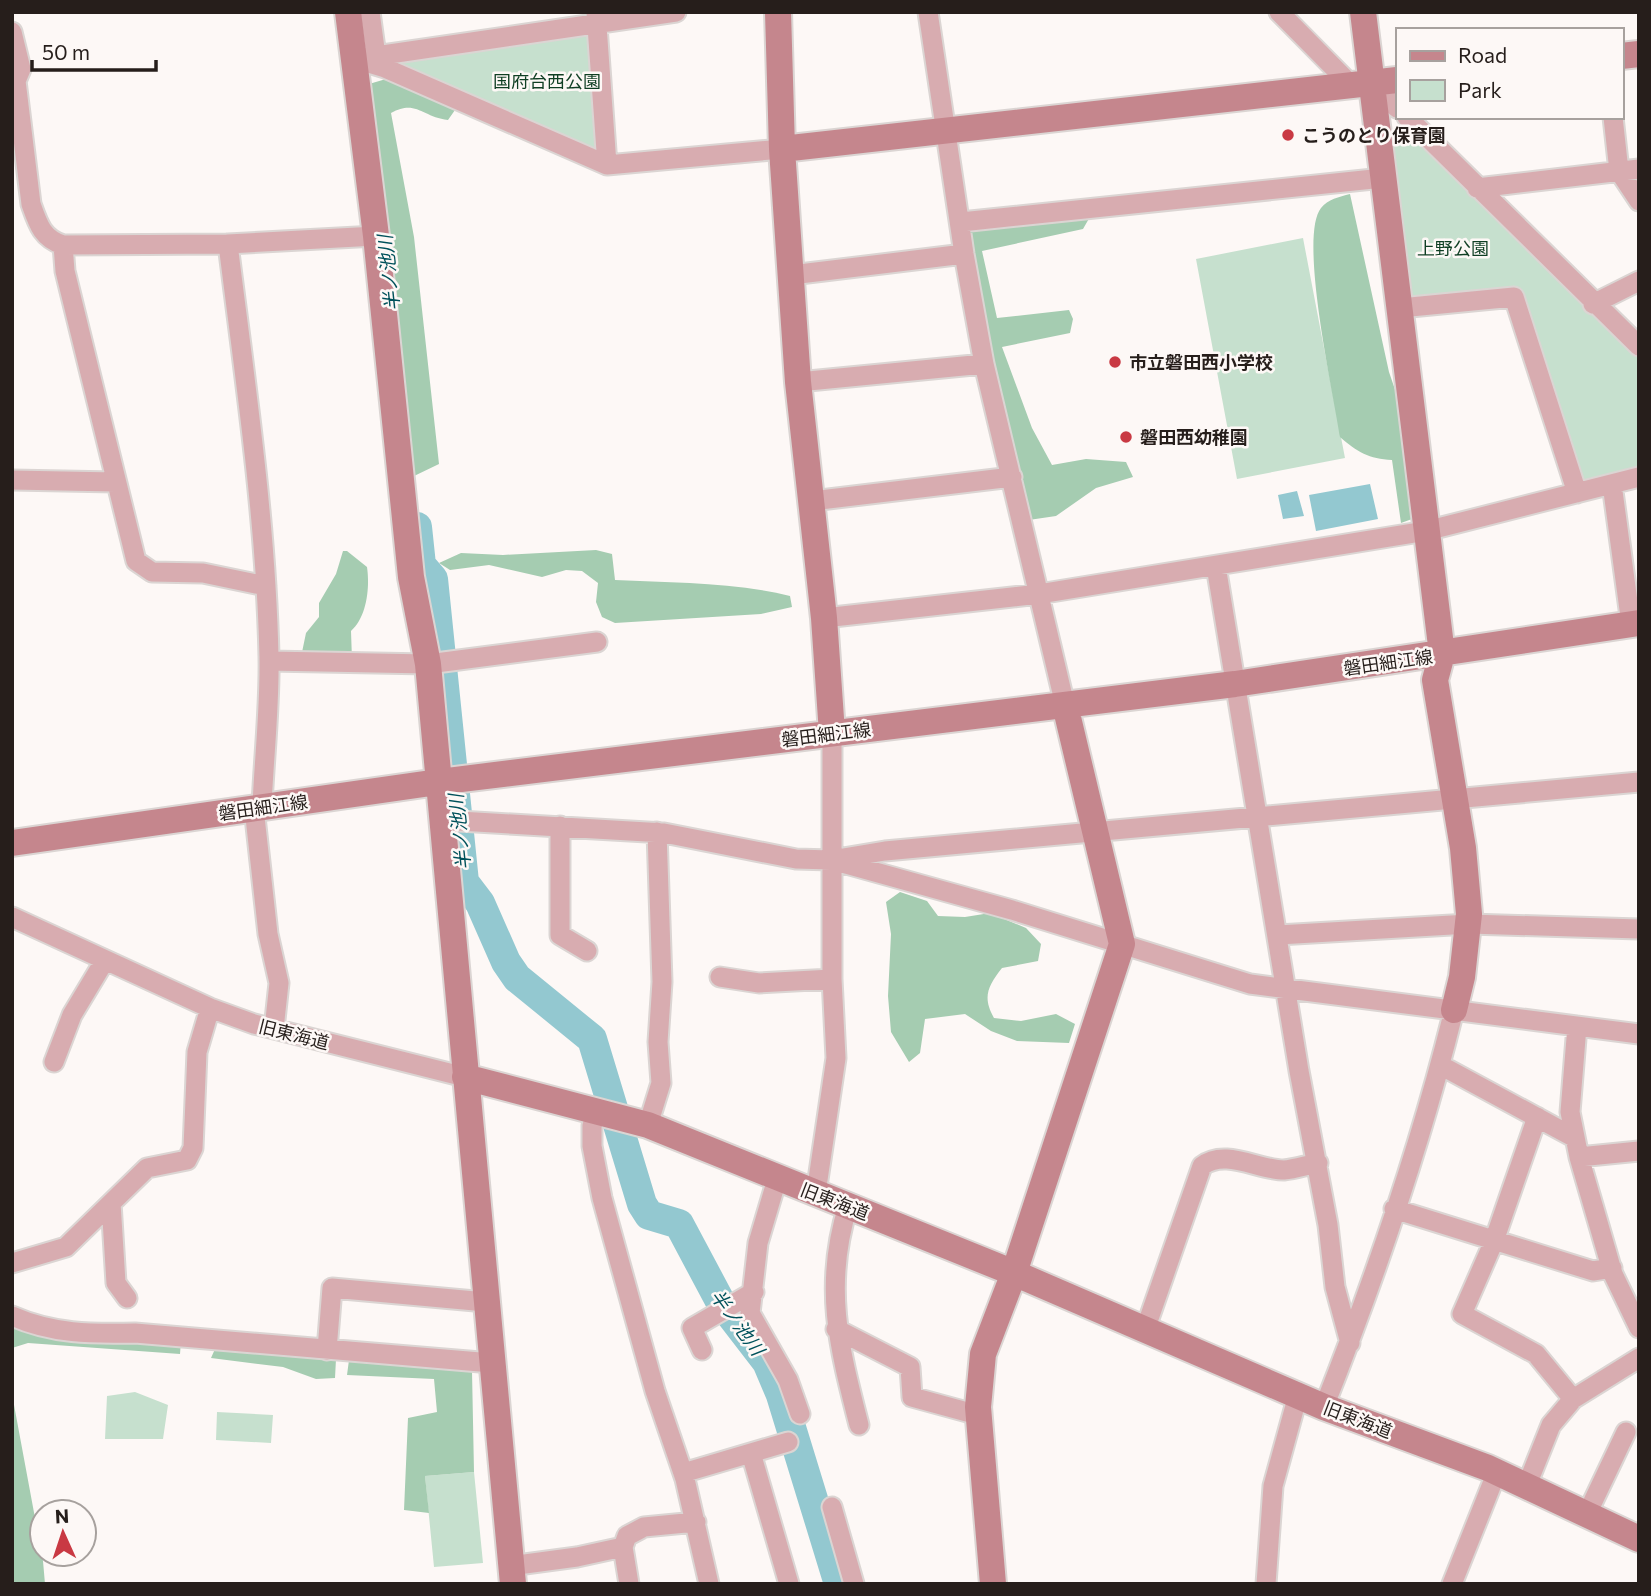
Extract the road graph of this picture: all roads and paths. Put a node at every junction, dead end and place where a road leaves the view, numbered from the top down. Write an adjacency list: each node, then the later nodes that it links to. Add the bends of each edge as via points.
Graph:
1 (348, 12): 10 (street)
2 (370, 12): 10 (street)
3 (676, 12): 8 (street)
4 (778, 12): 17 (street)
5 (928, 12): 16 (street)
6 (1279, 12): 12 (street)
7 (1363, 12): 12 (street)
8 (596, 17): 10 (street); 18 (street)
9 (12, 32): 11 (street)
10 (365, 58): 18 (street); 25 (street)
11 (17, 72): 27 (street, via 31,204 44,235)
12 (1374, 83): 13 (street); 16 (street); 21 (street)
13 (1396, 107)
14 (1409, 119): 22 (street)
15 (1613, 119): 20 (street)
16 (946, 132): 17 (street); 24 (street)
17 (782, 149): 18 (street); 29 (street)
18 (607, 165)
19 (1639, 169): 20 (street)
20 (1619, 171): 22 (street); 23 (street)
21 (1383, 178): 24 (street); 32 (street)
22 (1477, 188): 31 (street)
23 (1639, 201)
24 (961, 222): 28 (street)
25 (376, 236): 26 (street); 52 (street, via 411,577)
26 (228, 244): 27 (street); 45 (street)
27 (63, 245): 39 (street, via 65,271)
28 (964, 254): 29 (street); 34 (street)
29 (791, 275): 35 (street)
30 (1639, 281): 31 (street)
31 (1593, 304): 33 (street)
32 (1400, 308): 41 (street, via 1514,297); 43 (street)
33 (1639, 346)
34 (984, 363): 35 (street); 36 (street)
35 (798, 382): 42 (street)
36 (1012, 477): 42 (street); 46 (street)
37 (1639, 477): 40 (street)
38 (12, 480): 39 (street)
39 (115, 482): 45 (street, via 136,561 152,572 203,573)
40 (1612, 484): 41 (street); 48 (street)
41 (1577, 493): 43 (street)
42 (813, 500): 47 (street)
43 (1426, 531): 44 (street); 50 (street)
44 (1216, 566): 46 (street); 53 (street)
45 (266, 586): 51 (street)
46 (1040, 594): 47 (street); 54 (street)
47 (824, 618): 55 (street)
48 (1635, 623): 50 (street, 磐田細江線)
49 (597, 642): 52 (street)
50 (1442, 654): 53 (street, 磐田細江線); 58 (street, via 1435,680)
51 (269, 660): 52 (street); 59 (street)
52 (428, 664): 56 (street)
53 (1235, 684): 54 (street, 磐田細江線); 60 (street)
54 (1065, 705): 55 (street, 磐田細江線); 64 (street)
55 (832, 733): 56 (street, 磐田細江線); 66 (street)
56 (438, 782): 59 (street, 磐田細江線); 61 (street)
57 (1639, 782): 58 (street)
58 (1455, 799): 60 (street); 68 (street)
59 (258, 807): 65 (street, 磐田細江線); 80 (street, via 268,934 279,983)
60 (1259, 818): 64 (street); 70 (street)
61 (442, 820): 62 (street); 84 (street)
62 (560, 825): 63 (street); 72 (street, via 559,935)
63 (657, 832): 66 (street, via 796,859); 87 (street, via 661,1083)
64 (1095, 832): 66 (street); 71 (street)
65 (12, 843)
66 (831, 860): 71 (street); 75 (street)
67 (12, 917): 73 (street, 旧東海道)
68 (1469, 924): 69 (street); 70 (street); 78 (street)
69 (1639, 929)
70 (1278, 935): 76 (street)
71 (1122, 944): 76 (street, via 1250,984); 99 (street)
72 (587, 951)
73 (105, 960): 77 (street, 旧東海道); 82 (street, via 72,1015)
74 (720, 977): 75 (street, via 759,983)
75 (832, 979): 92 (street, via 836,1058)
76 (1287, 989): 78 (street); 90 (street)
77 (210, 1008): 80 (street, 旧東海道); 93 (street, via 197,1052 193,1149 187,1160 148,1167)
78 (1454, 1010): 79 (street); 83 (street)
79 (1577, 1026): 81 (street); 88 (street, via 1570,1101)
80 (274, 1029): 84 (street, 旧東海道)
81 (1639, 1034)
82 (54, 1062)
83 (1440, 1065): 86 (street); 95 (street)
84 (465, 1077): 85 (street, 旧東海道); 102 (street)
85 (597, 1110): 87 (street, 旧東海道); 121 (street, via 592,1146 601,1198 654,1391)
86 (1536, 1118): 88 (street); 96 (street)
87 (648, 1125): 91 (street, 旧東海道)
88 (1577, 1147): 89 (street); 98 (street)
89 (1639, 1151)
90 (1318, 1163): 106 (street, via 1284,1170 1221,1158 1202,1166); 107 (street, via 1335,1287)
91 (777, 1179): 92 (street, 旧東海道); 100 (street, via 758,1243)
92 (816, 1193): 94 (street, 旧東海道)
93 (111, 1203): 97 (street, via 66,1247); 101 (street, via 116,1283)
94 (848, 1206): 99 (street, 旧東海道); 105 (street, via 833,1282)
95 (1394, 1209): 96 (street); 107 (street)
96 (1494, 1241): 98 (street, via 1593,1271); 113 (street, via 1462,1314 1536,1354)
97 (12, 1263)
98 (1612, 1268): 104 (street)
99 (1014, 1273): 106 (street, 旧東海道); 116 (street, via 983,1354)
100 (754, 1292): 109 (street, via 692,1328); 115 (street, via 753,1322 788,1380)
101 (127, 1298)
102 (486, 1302): 108 (street, via 332,1287); 111 (street)
103 (12, 1316): 108 (street, via 76,1335 135,1334)
104 (1639, 1328)
105 (836, 1329): 116 (street, via 910,1367 912,1397); 117 (street)
106 (1145, 1330): 112 (street, 旧東海道)
107 (1350, 1343): 114 (street)
108 (327, 1349): 111 (street)
109 (702, 1350)
110 (1639, 1359): 113 (street)
111 (492, 1363): 129 (street)
112 (1298, 1395): 114 (street, 旧東海道); 135 (street, via 1273,1486)
113 (1573, 1399): 123 (street, via 1552,1425)
114 (1324, 1407): 122 (street, 旧東海道)
115 (800, 1414)
116 (978, 1415): 134 (street)
117 (859, 1425)
118 (1626, 1432): 125 (street)
119 (788, 1442): 120 (street)
120 (751, 1453): 121 (street); 132 (street)
121 (683, 1473): 126 (street)
122 (1496, 1474): 123 (street, 旧東海道); 136 (street)
123 (1527, 1485): 125 (street, 旧東海道)
124 (832, 1507): 133 (street)
125 (1587, 1514): 127 (street, 旧東海道)
126 (696, 1522): 128 (street, via 644,1527 627,1535); 131 (street)
127 (1636, 1531)
128 (622, 1547): 129 (street); 130 (street)
129 (511, 1575)
130 (629, 1584)
131 (709, 1584)
132 (789, 1584)
133 (854, 1584)
134 (993, 1584)
135 (1266, 1584)
136 (1452, 1584)

